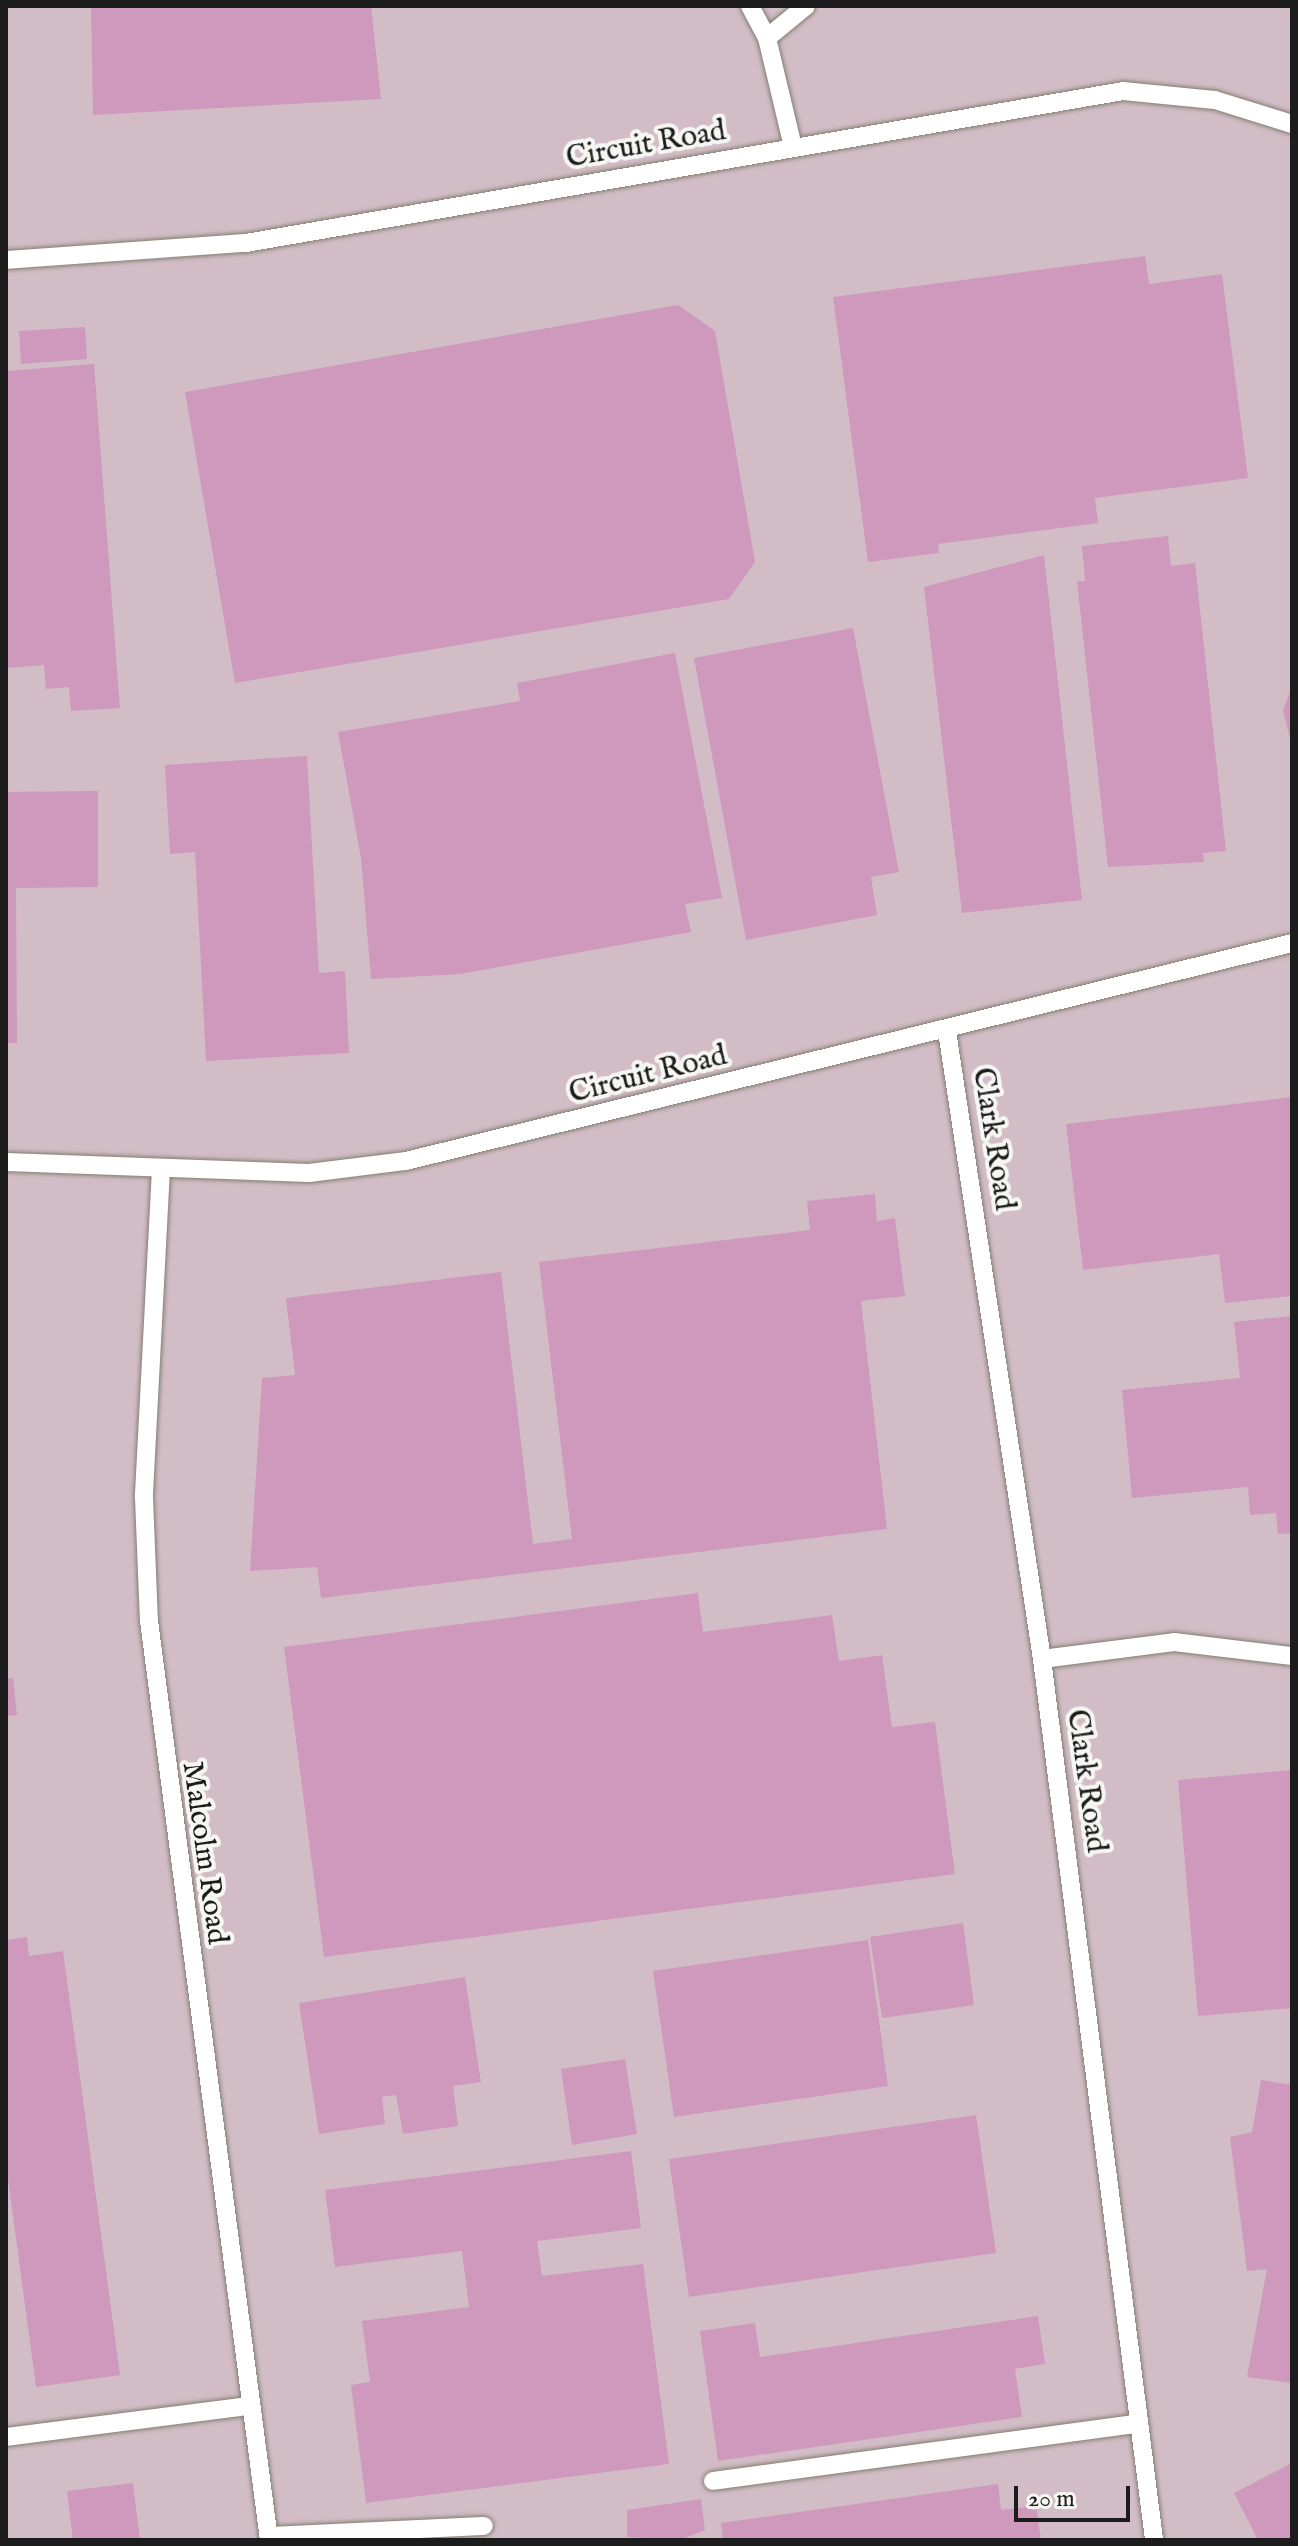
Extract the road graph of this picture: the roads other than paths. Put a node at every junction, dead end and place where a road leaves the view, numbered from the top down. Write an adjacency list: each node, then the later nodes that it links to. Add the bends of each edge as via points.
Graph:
1 (750, 6): 3 (lane)
2 (806, 6): 3 (lane)
3 (767, 38): 5 (lane)
4 (1292, 124): 5 (lane, Circuit Road, via 1215,100 1123,91)
5 (793, 147): 6 (lane, Circuit Road, via 246,243)
6 (6, 260)
7 (1292, 943): 8 (lane, Circuit Road)
8 (947, 1031): 10 (lane, Circuit Road, via 406,1161 309,1173); 12 (lane, Clark Road)
9 (6, 1162): 10 (lane, Circuit Road)
10 (161, 1169): 13 (lane, Malcolm Road, via 144,1498 149,1621)
11 (1292, 1656): 12 (lane, via 1174,1642)
12 (1042, 1659): 14 (lane, Clark Road)
13 (248, 2406): 15 (lane); 18 (lane, Malcolm Road)
14 (1135, 2424): 16 (lane); 19 (lane, Clark Road)
15 (6, 2437)
16 (713, 2481)
17 (484, 2526): 18 (lane)
18 (269, 2538)
19 (1154, 2540)

